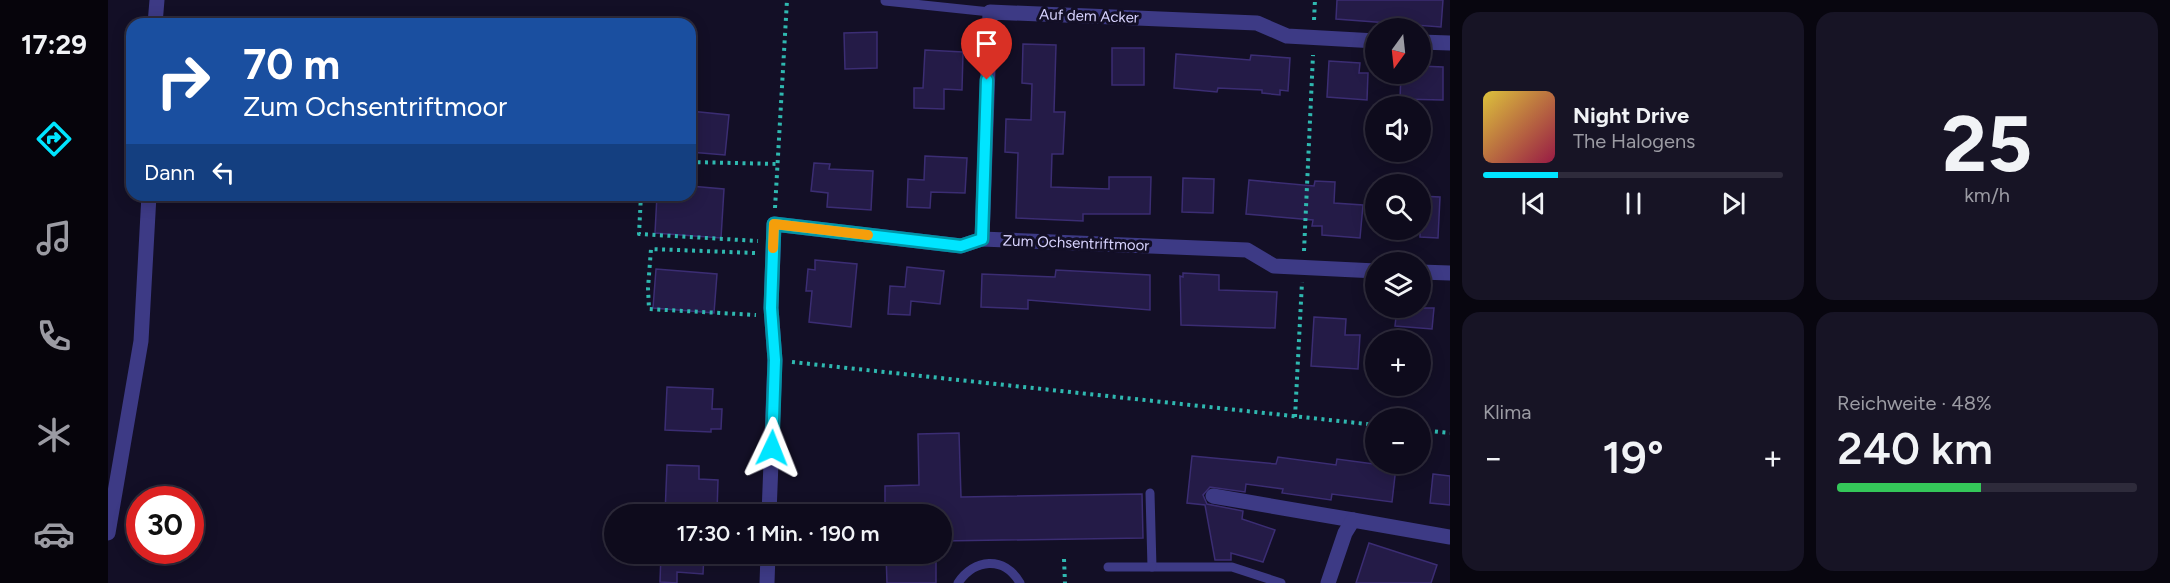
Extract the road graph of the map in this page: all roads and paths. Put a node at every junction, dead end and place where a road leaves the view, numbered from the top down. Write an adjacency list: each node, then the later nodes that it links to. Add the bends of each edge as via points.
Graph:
1 (157, 0): 6 (street)
2 (787, 0): 12 (path)
3 (1315, 0): 7 (path)
4 (885, 1): 5 (lane)
5 (990, 12): 7 (street, Auf dem Acker, via 1257,23 1287,36); 16 (street)
6 (156, 18)
7 (1313, 38): 8 (street, Auf dem Acker); 18 (path)
8 (1365, 40)
9 (1431, 43): 10 (street)
10 (1450, 44)
11 (696, 162): 12 (path)
12 (778, 164): 15 (path)
13 (149, 201): 32 (street, via 141,341)
14 (641, 201): 17 (path, via 639,234)
15 (774, 224): 16 (street, Zum Ochsentriftmoor, via 961,246); 17 (street)
16 (982, 239): 18 (street, Zum Ochsentriftmoor, via 1247,250 1274,266)
17 (773, 248): 22 (street); 22 (path, via 651,249 648,288 649,309)
18 (1303, 268): 19 (street, Zum Ochsentriftmoor); 24 (path)
19 (1365, 271)
20 (1431, 272): 21 (street)
21 (1450, 273)
22 (772, 316): 23 (street)
23 (775, 360): 24 (path); 30 (street)
24 (1295, 417): 25 (path)
25 (1365, 424)
26 (1431, 431): 27 (path)
27 (1450, 433)
28 (1150, 493): 37 (lane)
29 (1213, 496): 31 (street)
30 (769, 504)
31 (1353, 520): 33 (street); 43 (street)
32 (108, 533)
33 (1450, 537)
34 (1064, 559): 41 (path)
35 (768, 564): 38 (street)
36 (1108, 567): 37 (lane)
37 (1152, 567): 42 (lane, via 1232,567)
38 (767, 583)
39 (958, 583): 40 (lane, via 974,566 988,563 1012,572)
40 (1020, 583)
41 (1065, 583)
42 (1281, 583)
43 (1329, 583)

